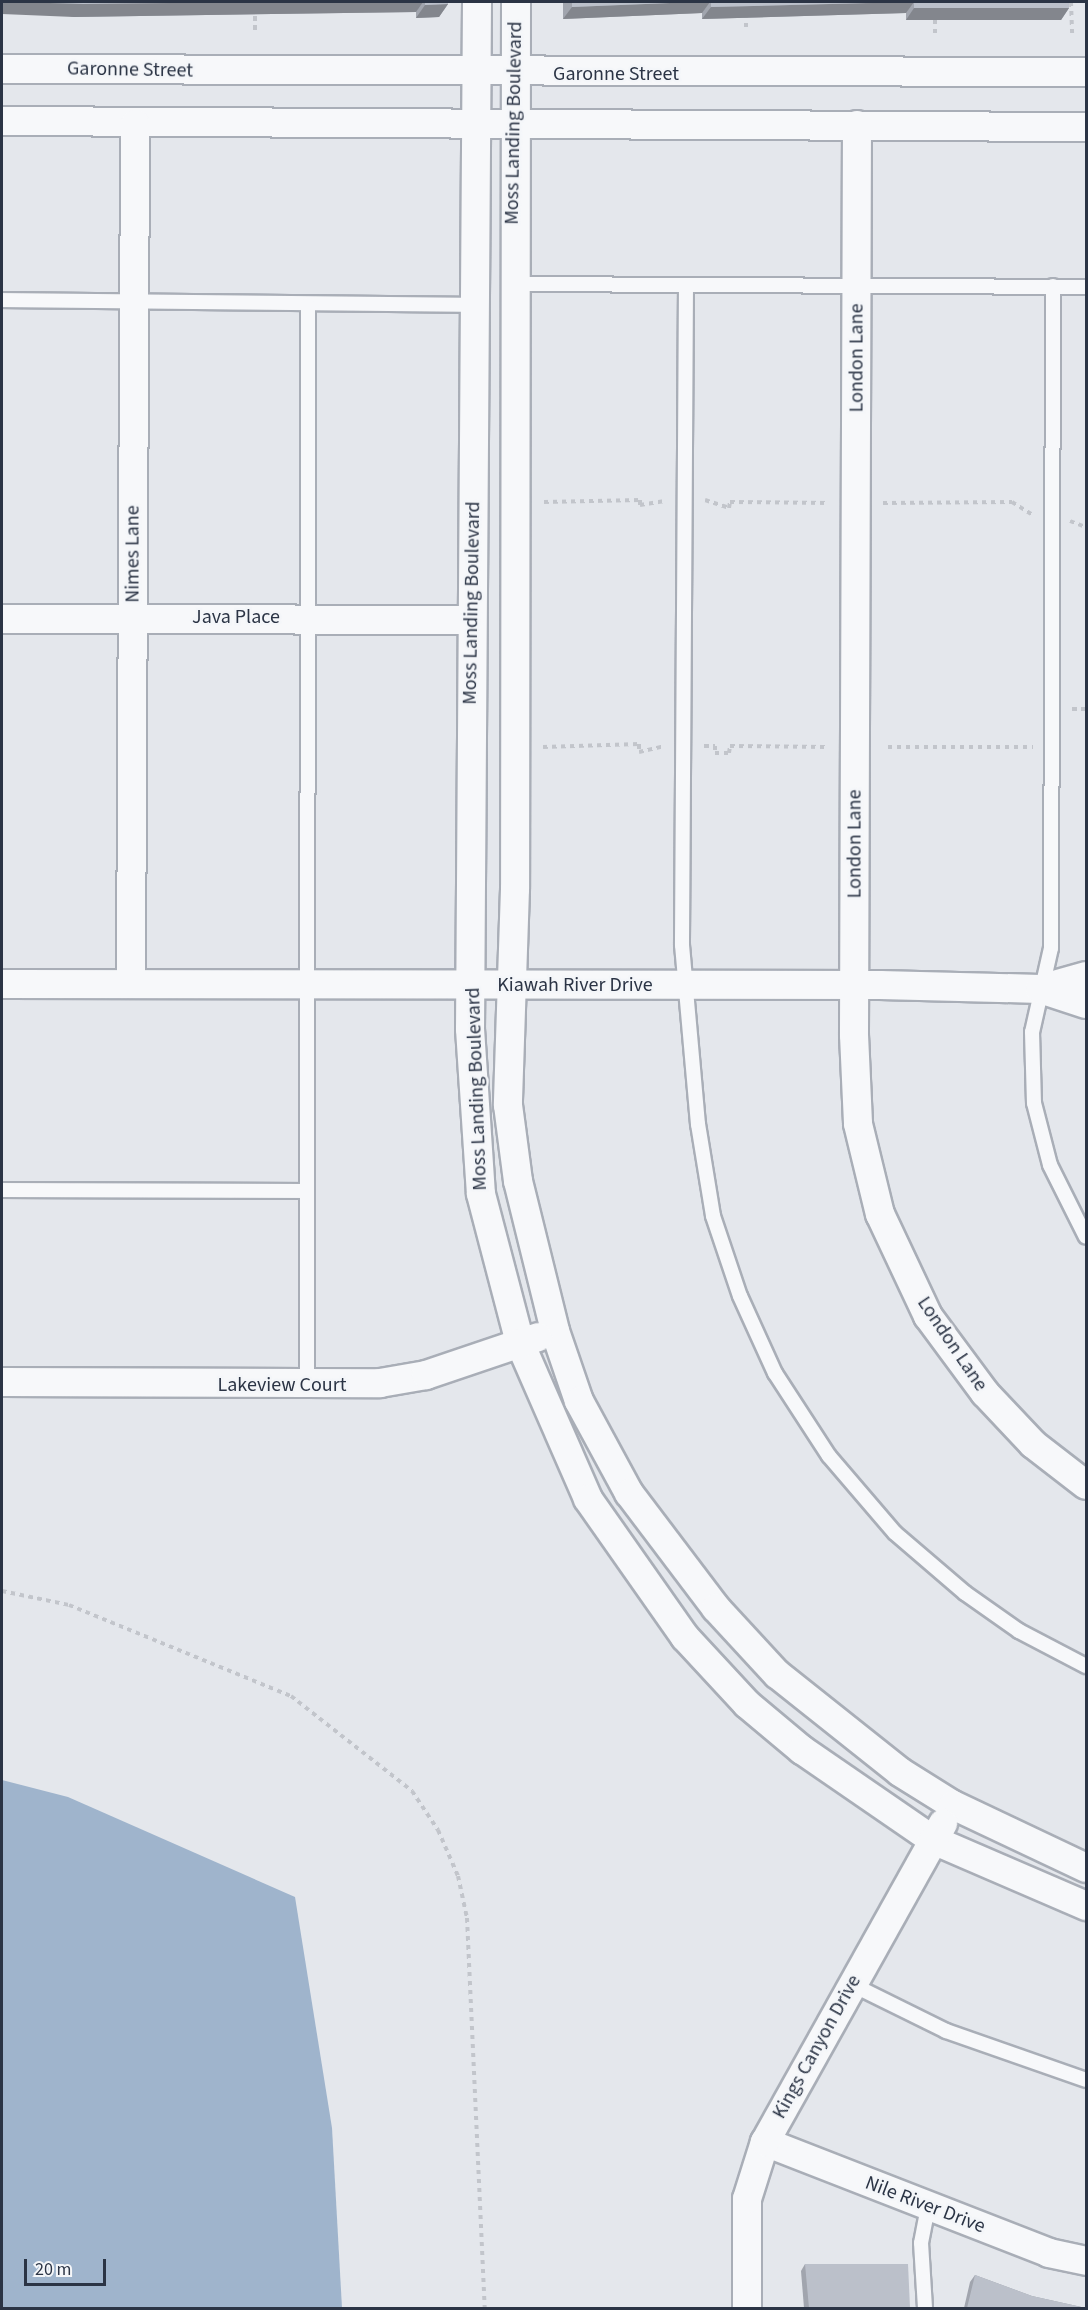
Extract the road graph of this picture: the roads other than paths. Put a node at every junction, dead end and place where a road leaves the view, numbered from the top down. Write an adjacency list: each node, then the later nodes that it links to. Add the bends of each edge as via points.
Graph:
1 (477, 2): 5 (street, Moss Landing Boulevard)
2 (516, 2): 6 (street, Moss Landing Boulevard)
3 (2, 69): 5 (street, Garonne Street)
4 (1086, 72): 6 (street, Garonne Street)
5 (476, 74): 6 (street, Garonne Street); 9 (street, Moss Landing Boulevard)
6 (514, 74): 8 (street, Moss Landing Boulevard)
7 (2, 121): 10 (street)
8 (513, 122): 9 (street); 11 (street); 13 (street, Moss Landing Boulevard)
9 (477, 123): 10 (street); 21 (street, Moss Landing Boulevard)
10 (135, 124): 19 (street, Nimes Lane)
11 (857, 125): 12 (street); 15 (street, London Lane)
12 (1086, 127)
13 (512, 284): 14 (lane); 33 (street, Moss Landing Boulevard, via 515,889)
14 (686, 285): 15 (lane); 29 (lane, via 682,945)
15 (857, 286): 16 (lane); 30 (street, London Lane)
16 (1053, 286): 17 (lane); 34 (lane, via 1051,948)
17 (1086, 287)
18 (2, 300): 19 (lane)
19 (132, 302): 20 (lane); 22 (street, Nimes Lane)
20 (308, 305): 21 (lane); 23 (lane)
21 (479, 305): 25 (street, Moss Landing Boulevard)
22 (134, 617): 23 (street, Java Place); 24 (street, Java Place); 27 (street, Nimes Lane)
23 (309, 617): 25 (street, Java Place); 31 (lane)
24 (2, 619)
25 (470, 620): 32 (street, Moss Landing Boulevard)
26 (1086, 976): 34 (street, Kiawah River Drive)
27 (131, 983): 28 (street, Kiawah River Drive); 31 (street, Kiawah River Drive)
28 (2, 984)
29 (686, 984): 30 (street, Kiawah River Drive); 33 (street, Kiawah River Drive); 44 (lane, via 698,1124 713,1216 740,1296 775,1373 829,1456 895,1533 1019,1631)
30 (855, 984): 34 (street, Kiawah River Drive); 43 (street, London Lane, via 858,1124 880,1214 928,1316 985,1393 1033,1444)
31 (305, 986): 32 (street, Kiawah River Drive); 37 (lane)
32 (473, 986): 33 (street, Kiawah River Drive); 40 (street, Moss Landing Boulevard, via 481,1194)
33 (510, 986): 39 (street, Moss Landing Boulevard, via 508,1105 518,1181)
34 (1040, 989): 35 (street, Kiawah River Drive); 38 (lane, via 1032,1032 1034,1103 1050,1165)
35 (1086, 1004)
36 (2, 1190): 37 (lane)
37 (304, 1191): 42 (lane)
38 (1086, 1237)
39 (555, 1331): 40 (street, Lakeview Court); 45 (street, Moss Landing Boulevard, via 579,1401 629,1493 716,1608 777,1674 900,1772)
40 (520, 1343): 42 (street, Lakeview Court, via 426,1375); 46 (street, Moss Landing Boulevard, via 588,1499 685,1637 747,1704 802,1750)
41 (2, 1382): 42 (street, Lakeview Court)
42 (308, 1387)
43 (1086, 1485)
44 (1086, 1666)
45 (953, 1805): 46 (street, Kings Canyon Drive); 47 (street, Moss Landing Boulevard)
46 (933, 1840): 48 (street, Moss Landing Boulevard); 49 (street, Kings Canyon Drive)
47 (1086, 1868)
48 (1086, 1906)
49 (851, 1984): 50 (lane, via 946,2031); 51 (street, Kings Canyon Drive)
50 (1086, 2080)
51 (765, 2142): 52 (street, Nile River Drive); 54 (street, Kings Canyon Drive, via 747,2199)
52 (928, 2208): 53 (street, Nile River Drive); 55 (lane, via 921,2243)
53 (1086, 2261)
54 (747, 2308)
55 (925, 2308)

